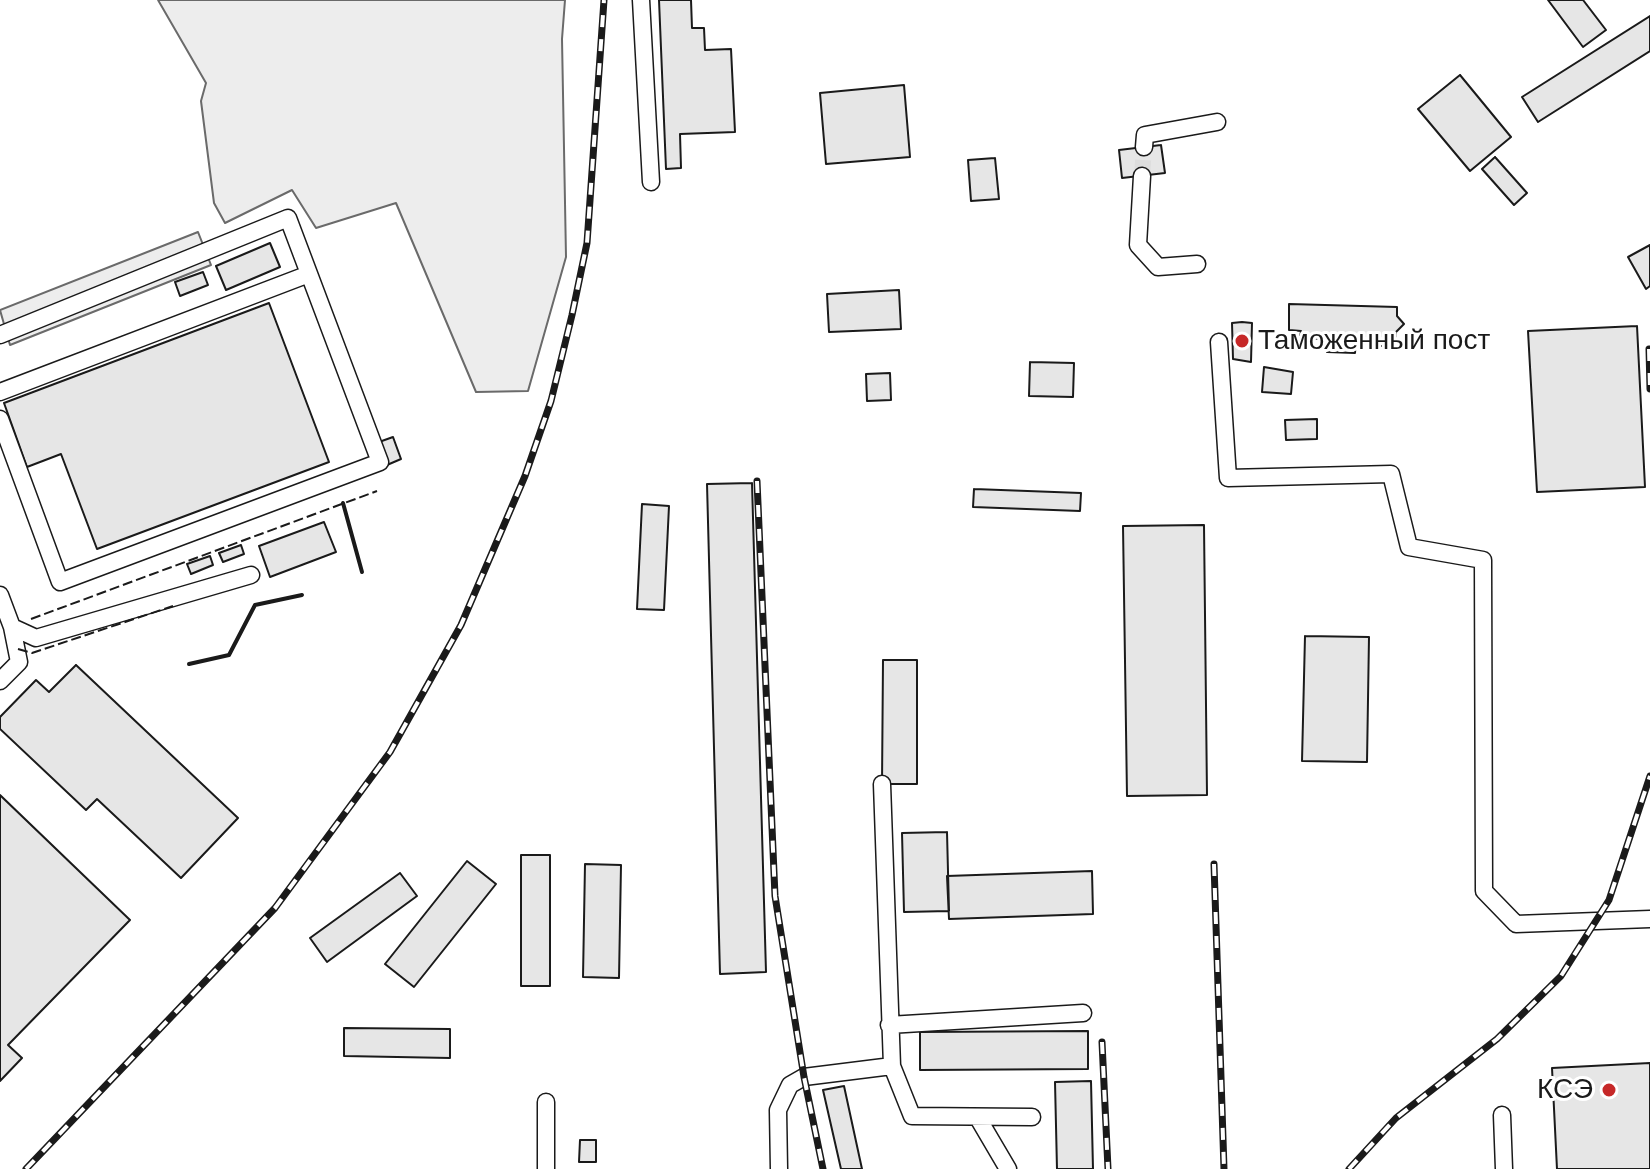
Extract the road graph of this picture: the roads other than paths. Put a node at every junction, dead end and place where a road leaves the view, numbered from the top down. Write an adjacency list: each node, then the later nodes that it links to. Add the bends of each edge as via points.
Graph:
1 (641, 0): 5 (street)
2 (1217, 122): 3 (street, via 1145,135)
3 (1144, 147)
4 (1142, 176): 6 (street, via 1138,245 1158,267)
5 (651, 182)
6 (1197, 264)
7 (309, 274): 8 (street, via 288,218); 10 (street); 11 (street, via 380,462 60,582)
8 (0, 335)
9 (1219, 342): 17 (street, via 1228,478 1391,474 1409,547 1483,560 1484,891 1516,924)
10 (0, 392)
11 (0, 419)
12 (251, 575): 14 (street, via 36,638)
13 (0, 595): 14 (street)
14 (12, 627): 15 (street, via 19,662)
15 (0, 681)
16 (882, 784): 19 (street)
17 (1650, 919)
18 (1083, 1013): 19 (street)
19 (889, 1025): 20 (street)
20 (892, 1066): 24 (street, via 912,1116); 26 (street, via 804,1077 790,1085 778,1110)
21 (546, 1102): 25 (street)
22 (1502, 1115): 28 (street)
23 (1032, 1117): 24 (street)
24 (978, 1118): 27 (street)
25 (546, 1169)
26 (779, 1169)
27 (1008, 1169)
28 (1504, 1169)

